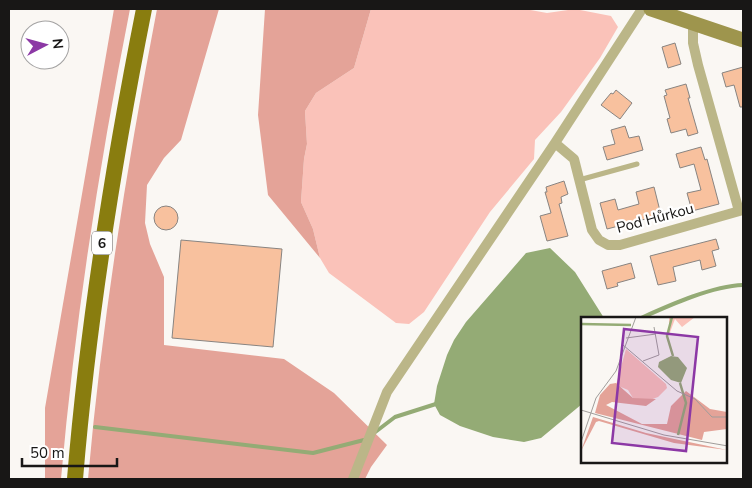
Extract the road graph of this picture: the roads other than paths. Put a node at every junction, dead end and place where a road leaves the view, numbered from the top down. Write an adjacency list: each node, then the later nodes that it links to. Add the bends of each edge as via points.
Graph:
1 (144, 9): 10 (main road, 6, via 105,221)
2 (642, 9): 6 (street)
3 (651, 9): 4 (street)
4 (692, 22): 5 (street); 9 (street, Pod Hůrkou, via 698,64)
5 (743, 40)
6 (554, 143): 8 (street, Pod Hůrkou, via 574,159); 11 (street, via 387,392)
7 (637, 164): 8 (lane)
8 (579, 181): 9 (street, Pod Hůrkou, via 592,230 599,240 608,245 620,245)
9 (741, 210)
10 (75, 479)
11 (352, 479)

